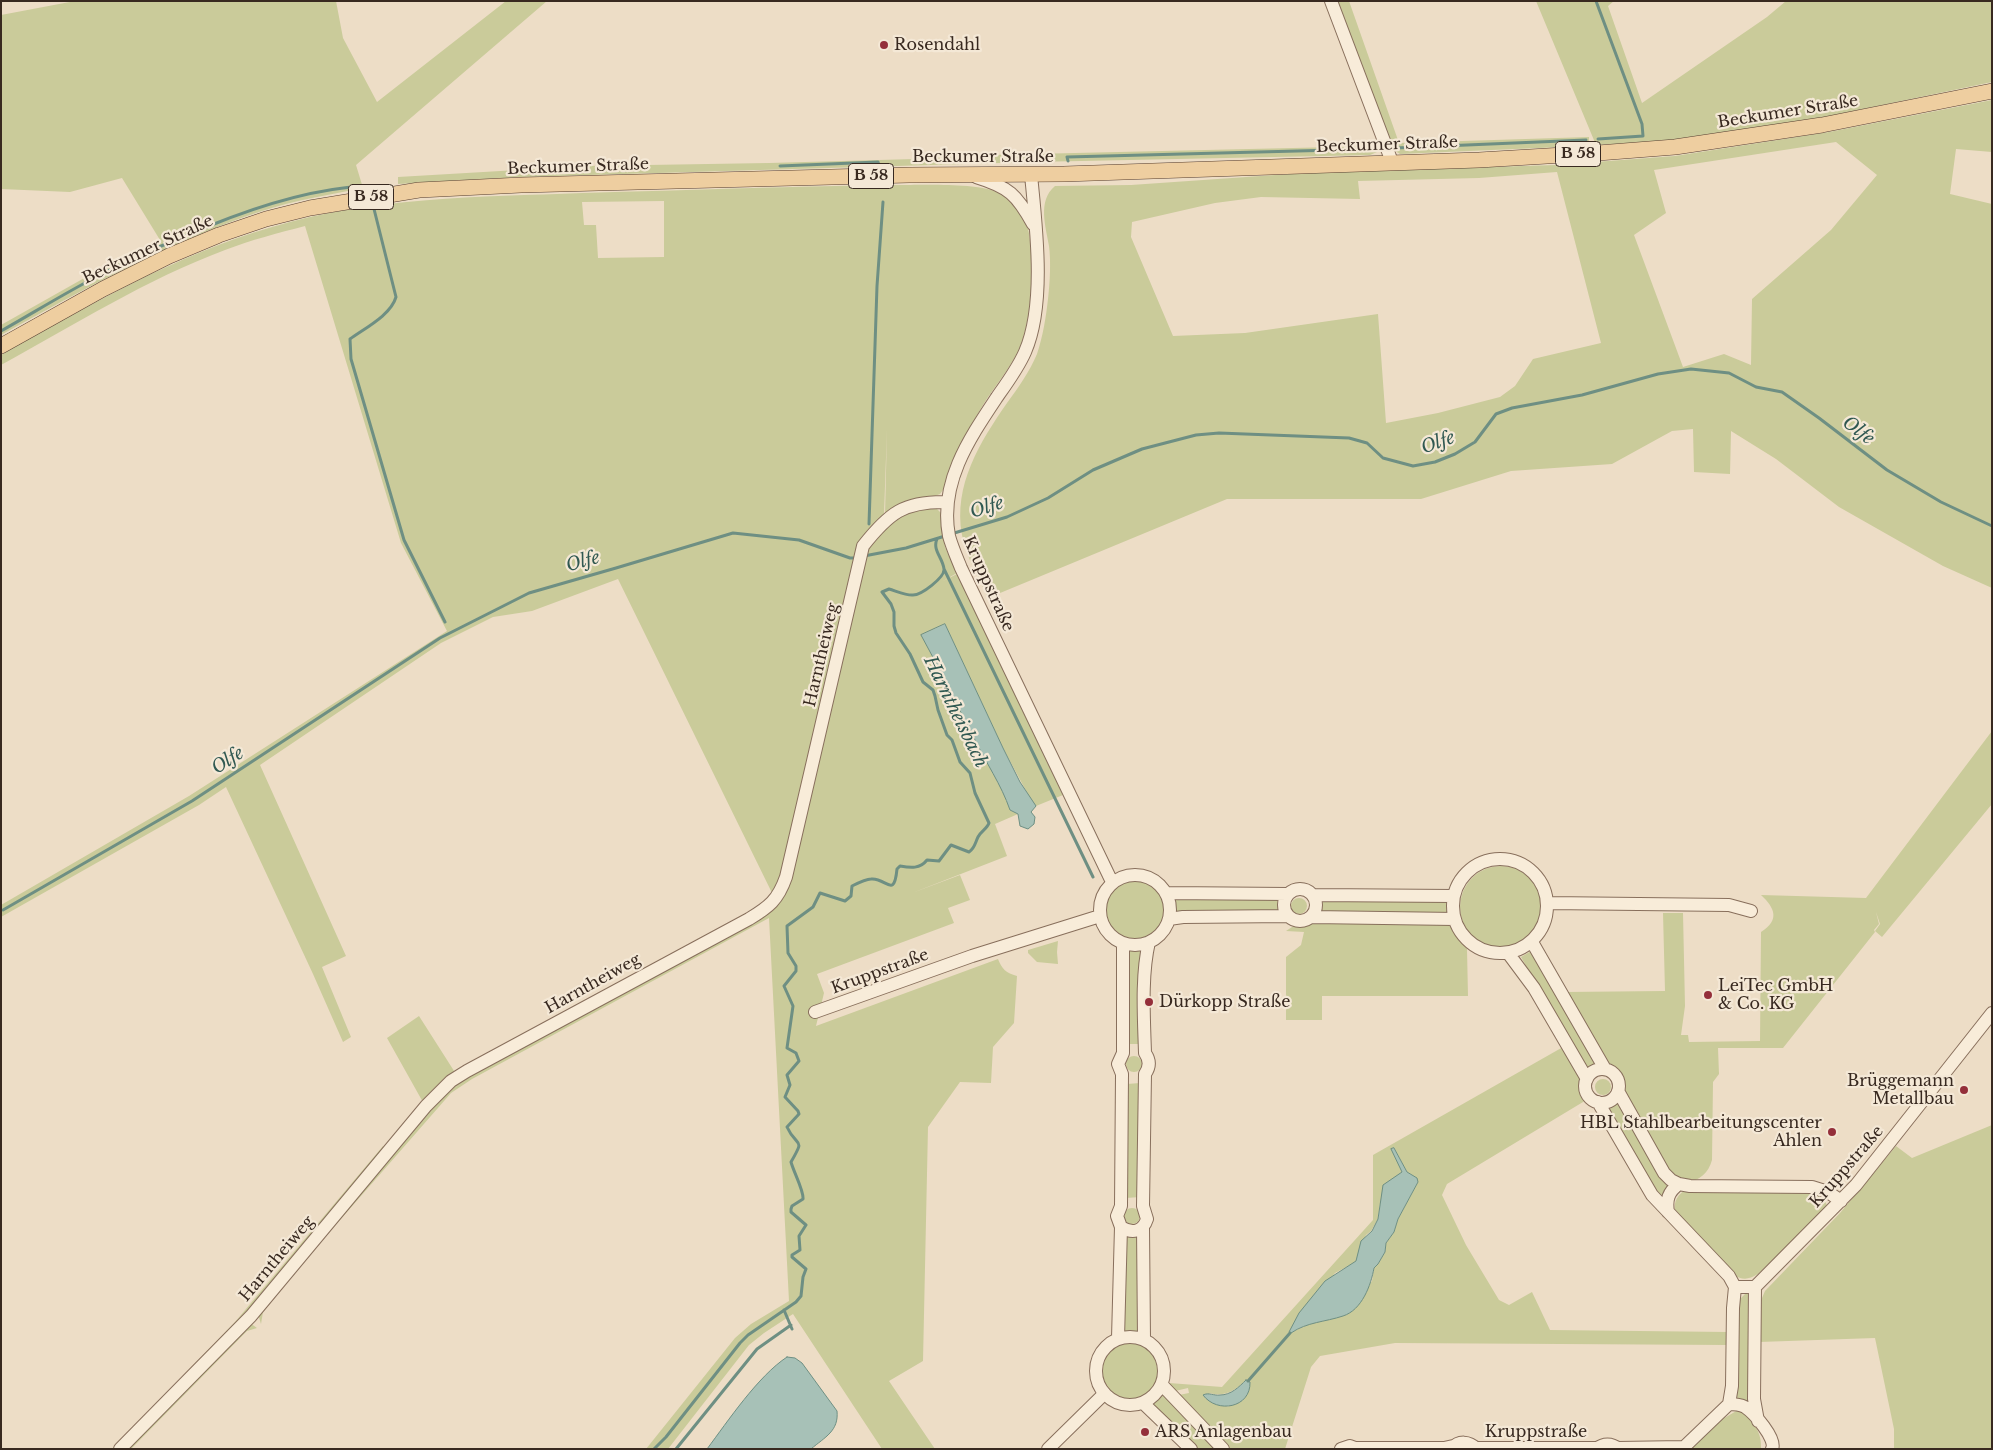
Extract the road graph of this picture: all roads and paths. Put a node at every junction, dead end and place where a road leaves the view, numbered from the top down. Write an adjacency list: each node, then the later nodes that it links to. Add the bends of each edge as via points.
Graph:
1 (1331, 1): 3 (street)
2 (1992, 91): 3 (main road, Beckumer Straße / B 58, via 1822,125 1675,147)
3 (1392, 162): 5 (main road, Beckumer Straße / B 58)
4 (970, 175): 5 (main road, Beckumer Straße / B 58); 6 (street, via 989,181 1015,196); 7 (main road, Beckumer Straße / B 58, via 520,185 419,190 348,200 266,219 177,252)
5 (1031, 175): 6 (street, Kruppstraße)
6 (1035, 229): 8 (street, Kruppstraße, via 1034,317 1025,352 968,440)
7 (1, 346)
8 (947, 502): 9 (street, Kruppstraße, via 952,546 1034,725); 56 (street, Harntheiweg, via 911,504 878,526 863,546 786,877 778,897 749,919 451,1081 426,1106 251,1316)
9 (1116, 880): 10 (street, via 1135,874 1148,877); 16 (street, via 1104,892)
10 (1166, 893): 11 (street); 20 (street, via 1170,906)
11 (1288, 894): 12 (street, via 1303,889); 17 (street, via 1284,905)
12 (1313, 895): 13 (street); 18 (street, via 1316,906)
13 (1454, 896): 14 (street, via 1467,872 1482,862 1500,859 1517,862 1532,871 1543,886); 19 (street)
14 (1548, 903): 15 (street, via 1728,905); 22 (street, via 1543,928)
15 (1751, 911)
16 (1100, 916): 23 (street, via 1108,933); 25 (street, Kruppstraße, via 972,956)
17 (1288, 916): 18 (street, via 1297,921); 20 (street, via 1183,917)
18 (1312, 917): 19 (street)
19 (1454, 919): 24 (street, via 1474,946 1492,953)
20 (1169, 920): 21 (street, via 1158,936)
21 (1149, 942): 23 (street); 28 (street, via 1146,953)
22 (1532, 942): 24 (street); 29 (street)
23 (1123, 943): 27 (street)
24 (1508, 953): 32 (street, via 1534,988)
25 (815, 1012)
26 (1992, 1013): 36 (street, Kruppstraße)
27 (1123, 1053): 28 (street, via 1134,1049); 30 (street, via 1118,1064)
28 (1145, 1053): 31 (street, via 1149,1061)
29 (1605, 1069): 32 (street, via 1593,1072); 33 (street, via 1617,1077)
30 (1122, 1074): 31 (street, via 1134,1079); 37 (street)
31 (1145, 1074): 38 (street)
32 (1587, 1079): 34 (street, via 1586,1090)
33 (1618, 1091): 34 (street, via 1611,1100); 35 (street, via 1664,1173)
34 (1598, 1102): 39 (street, via 1652,1195)
35 (1679, 1184): 36 (street, via 1812,1187); 39 (street, via 1668,1195)
36 (1841, 1201): 43 (street, Kruppstraße)
37 (1121, 1206): 38 (street, via 1132,1201); 40 (street, via 1117,1216)
38 (1143, 1206): 41 (street, via 1147,1219)
39 (1668, 1212): 42 (street, via 1730,1276)
40 (1121, 1227): 41 (street, via 1132,1232); 44 (street)
41 (1143, 1227): 45 (street)
42 (1735, 1287): 43 (street); 49 (street)
43 (1755, 1287): 50 (street, via 1754,1399)
44 (1118, 1338): 45 (street); 47 (street, via 1099,1356 1096,1376)
45 (1144, 1339): 46 (street, via 1156,1348 1164,1364)
46 (1162, 1385): 48 (street); 59 (street)
47 (1104, 1394): 48 (street, via 1122,1404); 57 (street)
48 (1143, 1403): 58 (street)
49 (1729, 1404): 50 (street, via 1744,1407); 55 (street, Kruppstraße)
50 (1758, 1421): 62 (street, via 1773,1438)
51 (1452, 1447): 52 (street, Kruppstraße); 53 (street, Kruppstraße, via 1466,1442)
52 (1357, 1448): 60 (street, Kruppstraße)
53 (1476, 1448): 61 (street, Kruppstraße)
54 (1619, 1448): 55 (street, Kruppstraße); 61 (street, Kruppstraße, via 1609,1444)
55 (1683, 1448)
56 (120, 1449)
57 (1048, 1449)
58 (1191, 1449)
59 (1224, 1449)
60 (1341, 1449)
61 (1596, 1449)
62 (1772, 1449)

